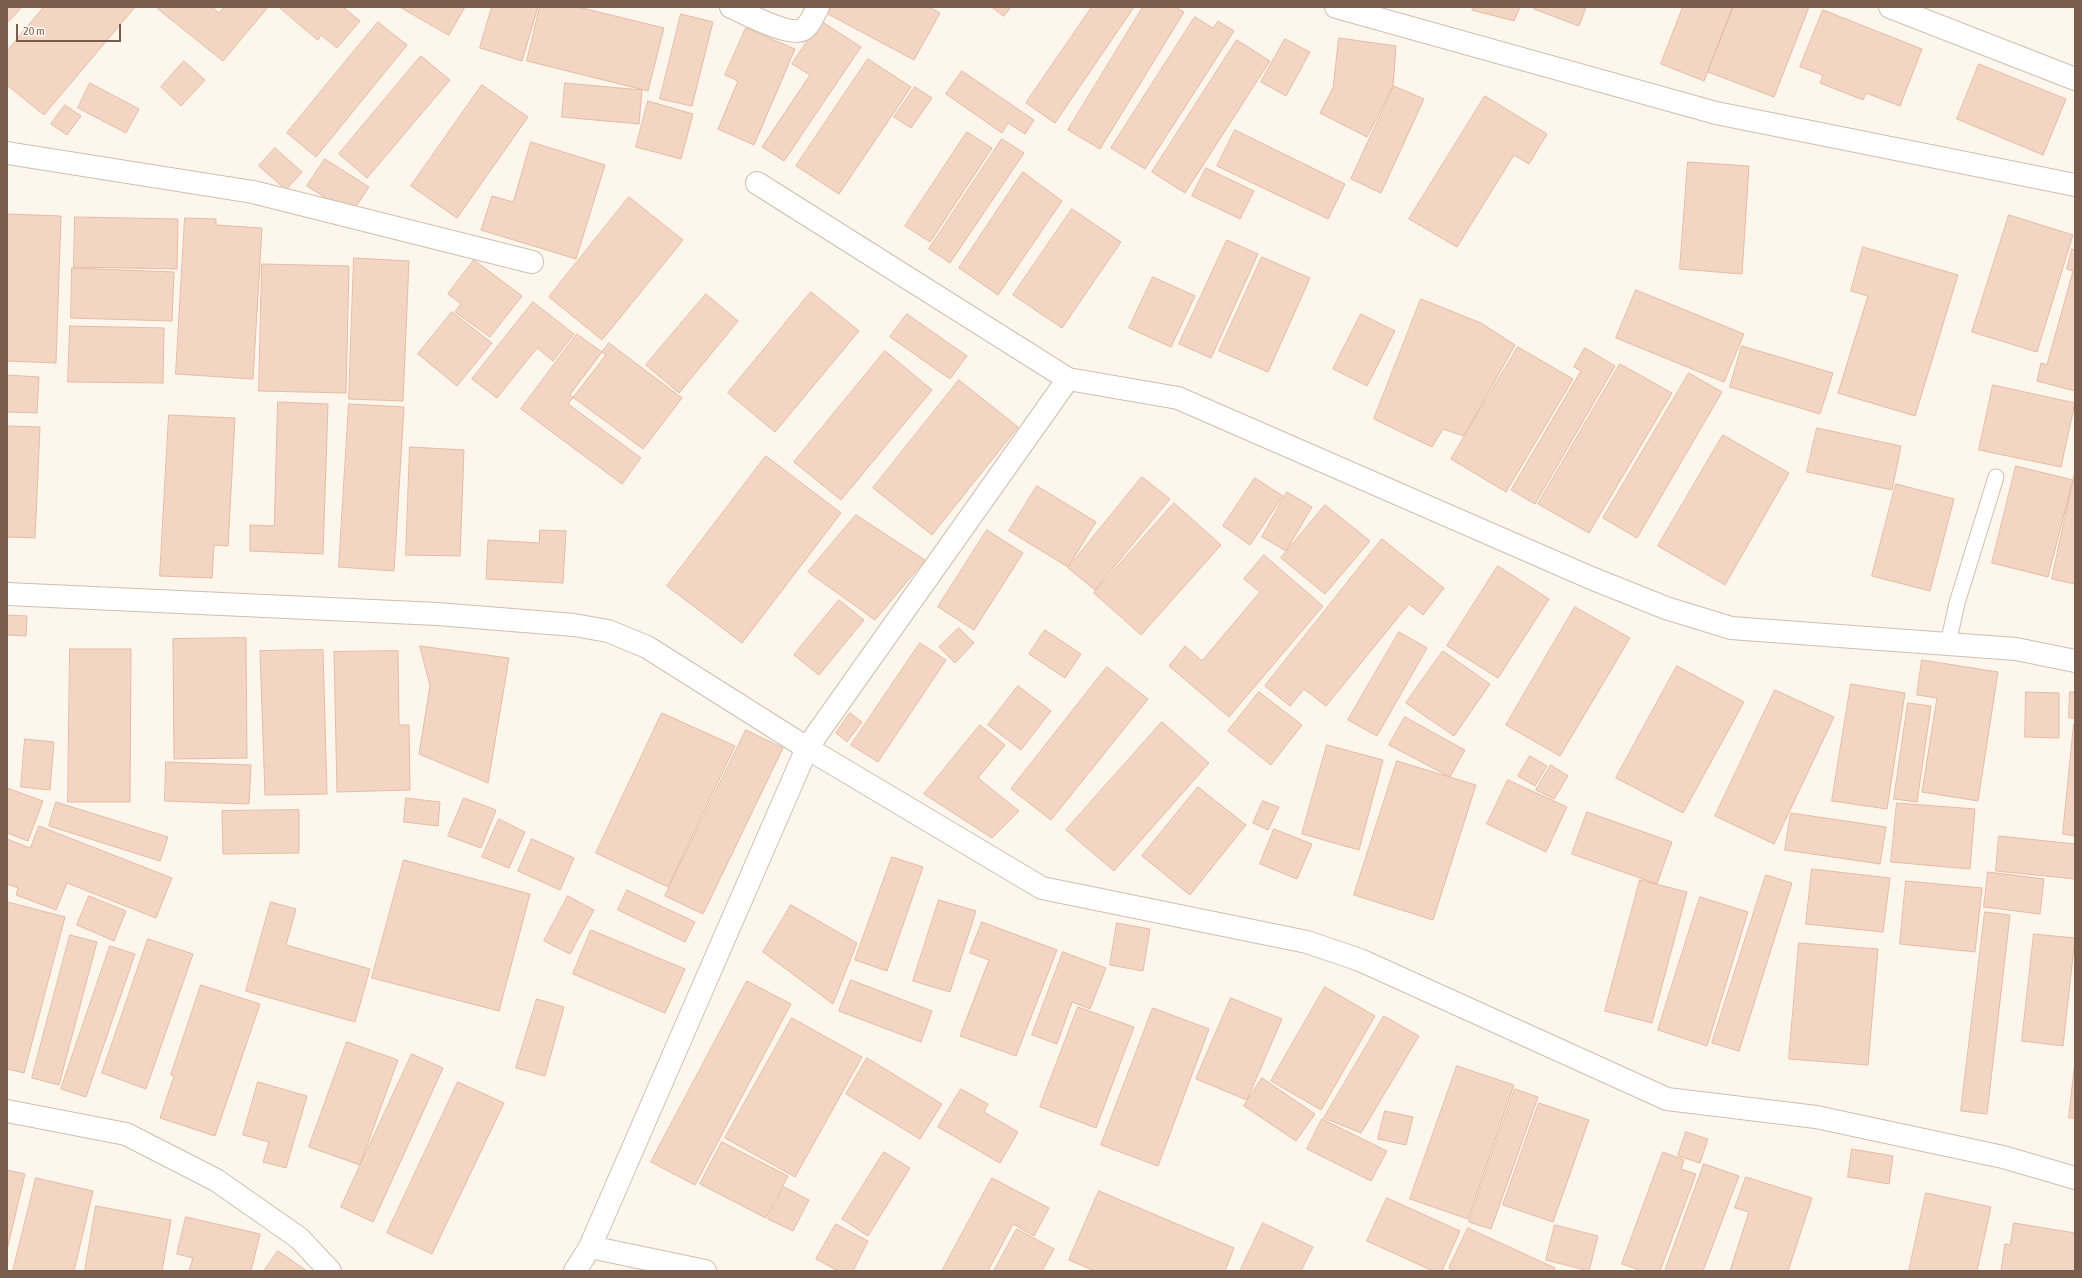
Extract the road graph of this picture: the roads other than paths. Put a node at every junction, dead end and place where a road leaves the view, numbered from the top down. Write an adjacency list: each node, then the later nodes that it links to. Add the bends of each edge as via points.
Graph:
1 (731, 7): 2 (street, via 791,32 802,30)
2 (818, 7)
3 (1336, 7): 8 (street, via 1716,113)
4 (1890, 7): 5 (street)
5 (2075, 79)
6 (7, 153): 9 (street, via 253,192)
7 (757, 183): 10 (street)
8 (2075, 185)
9 (532, 262)
10 (1068, 379): 13 (street, via 1178,398 1591,578 1666,608 1730,628); 15 (street)
11 (1996, 477): 13 (lane, via 1957,603)
12 (7, 594): 15 (street, via 437,614 574,625 602,630 647,647)
13 (1948, 644): 14 (street, via 2016,649)
14 (2075, 661)
15 (807, 748): 17 (street, via 1042,888 1307,942 1360,960 1667,1099 1816,1117 2003,1157); 18 (street)
16 (7, 1111): 19 (street, via 126,1134 216,1180 299,1238)
17 (2075, 1178)
18 (590, 1247): 20 (street); 21 (street)
19 (330, 1271)
20 (575, 1271)
21 (705, 1271)

